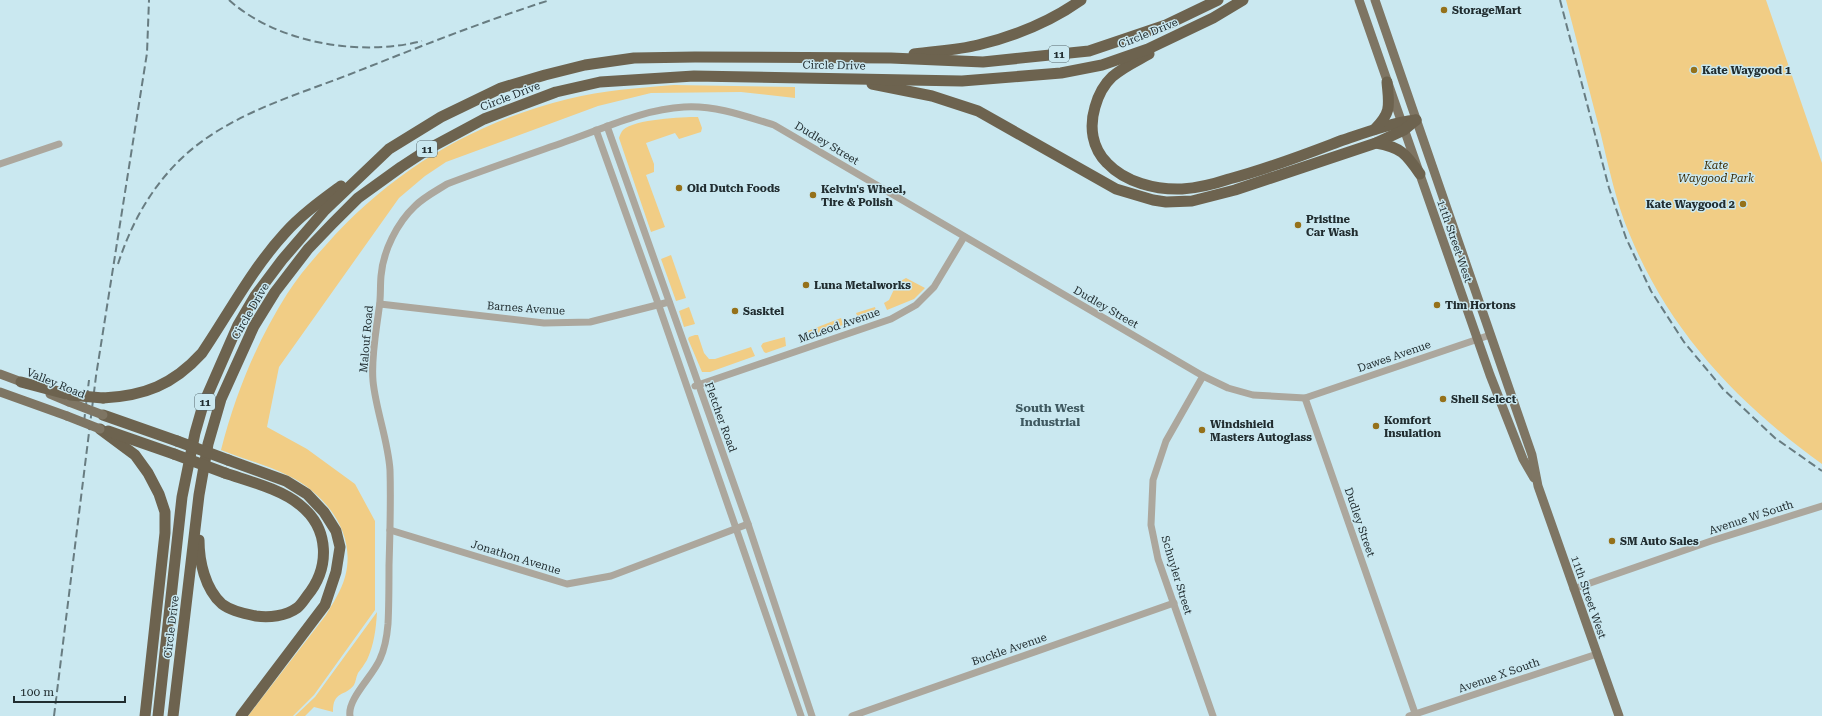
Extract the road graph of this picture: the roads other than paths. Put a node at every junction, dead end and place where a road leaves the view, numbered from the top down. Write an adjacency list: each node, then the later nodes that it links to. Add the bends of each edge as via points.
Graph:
1 (1081, 0): 7 (highway, via 1064,12 1013,36 977,45)
2 (1218, 0): 7 (highway, Circle Drive / 11, via 1166,25 1089,51 983,62)
3 (1243, 0): 6 (highway, Circle Drive / 11)
4 (1359, 0): 9 (main road, 11th Street West)
5 (1375, 0): 10 (main road, 11th Street West)
6 (1192, 28): 8 (highway, Circle Drive / 11, via 1148,49 1102,65 1061,73 962,81); 13 (highway, via 1126,66 1110,78 1099,95 1092,123 1096,147 1110,167 1127,178 1167,189 1197,187 1243,176)
7 (891, 58): 17 (highway, Circle Drive / 11, via 634,58 585,65 495,91 441,116)
8 (842, 78): 15 (highway, via 932,96 978,111 1116,189 1166,202 1192,201 1223,194); 37 (highway, Circle Drive / 11, via 694,76 600,82 556,92 484,119 430,148 358,198 308,249 275,292 254,326 221,400 208,444)
9 (1387, 82): 12 (main road, 11th Street West); 13 (highway, via 1388,112)
10 (1416, 120): 12 (highway); 24 (main road, 11th Street West)
11 (607, 126): 14 (street, Dudley Street); 20 (street, Dudley Street, via 654,112 685,107 705,108 749,117 774,125); 21 (street, Fletcher Road)
12 (1403, 126): 13 (highway); 15 (highway); 19 (main road, 11th Street West)
13 (1374, 129)
14 (596, 130): 22 (street, Malouf Road, via 447,184 414,206 396,230 386,254 381,274); 23 (street, Fletcher Road)
15 (1376, 143): 19 (highway, via 1402,151)
16 (59, 144): 18 (street)
17 (389, 149): 32 (highway, bridge, via 286,231 267,254 206,347 191,365 173,380 132,395); 47 (highway, Circle Drive / 11, via 325,210 255,296 238,325 206,399 194,433 182,496)
18 (0, 164)
19 (1420, 174): 25 (main road, 11th Street West)
20 (964, 237): 27 (street, Dudley Street); 29 (street, McLeod Avenue, via 934,287 916,304 891,319)
21 (669, 302): 23 (street, Barnes Avenue); 29 (street, Fletcher Road)
22 (380, 304): 23 (street, Barnes Avenue, via 544,323 590,322); 40 (street, Malouf Road, via 373,381 390,469)
23 (660, 306): 30 (street, Fletcher Road)
24 (1490, 335): 25 (street, Dawes Avenue); 36 (main road, 11th Street West, via 1532,455)
25 (1477, 339): 33 (street, Dawes Avenue); 36 (main road, 11th Street West, via 1523,459)
26 (0, 374): 28 (main road, Valley Road)
27 (1204, 376): 33 (street, Dudley Street, via 1228,388 1253,396); 43 (street, Schuyler Street, via 1166,441 1153,480 1151,525 1158,559)
28 (21, 382): 32 (highway)
29 (698, 385): 30 (street, McLeod Avenue); 39 (street, Fletcher Road)
30 (688, 389): 41 (street, Fletcher Road)
31 (0, 392): 35 (main road, bridge)
32 (69, 398): 34 (main road, Valley Road, bridge)
33 (1305, 398): 45 (street, Dudley Street)
34 (103, 415): 49 (highway, bridge, via 286,481 308,494 336,531 340,547 336,572 325,605)
35 (100, 429): 37 (highway, bridge, via 289,497 300,505 312,517 321,535 325,552 321,573 312,590 297,608 278,616 263,617 243,614 219,600 212,591 201,560); 46 (highway, via 134,456 148,472 165,512 165,533)
36 (1538, 486): 42 (main road, 11th Street West)
37 (199, 495): 48 (highway, Circle Drive / 11)
38 (1822, 506): 42 (street, Avenue W South)
39 (748, 524): 41 (street, Jonathon Avenue); 52 (street, Fletcher Road)
40 (390, 530): 41 (street, Jonathon Avenue, via 568,584 611,576); 50 (street, Malouf Road, via 387,637 380,659 349,707)
41 (736, 530): 51 (street, Fletcher Road)
42 (1573, 589): 44 (main road, 11th Street West)
43 (1174, 603): 53 (street, Buckle Avenue); 54 (street, Schuyler Street)
44 (1596, 654): 45 (street, Avenue X South); 55 (main road, 11th Street West)
45 (1413, 715)
46 (145, 716)
47 (158, 716)
48 (173, 716)
49 (241, 716)
50 (350, 716)
51 (801, 716)
52 (812, 716)
53 (852, 716)
54 (1213, 716)
55 (1619, 716)

